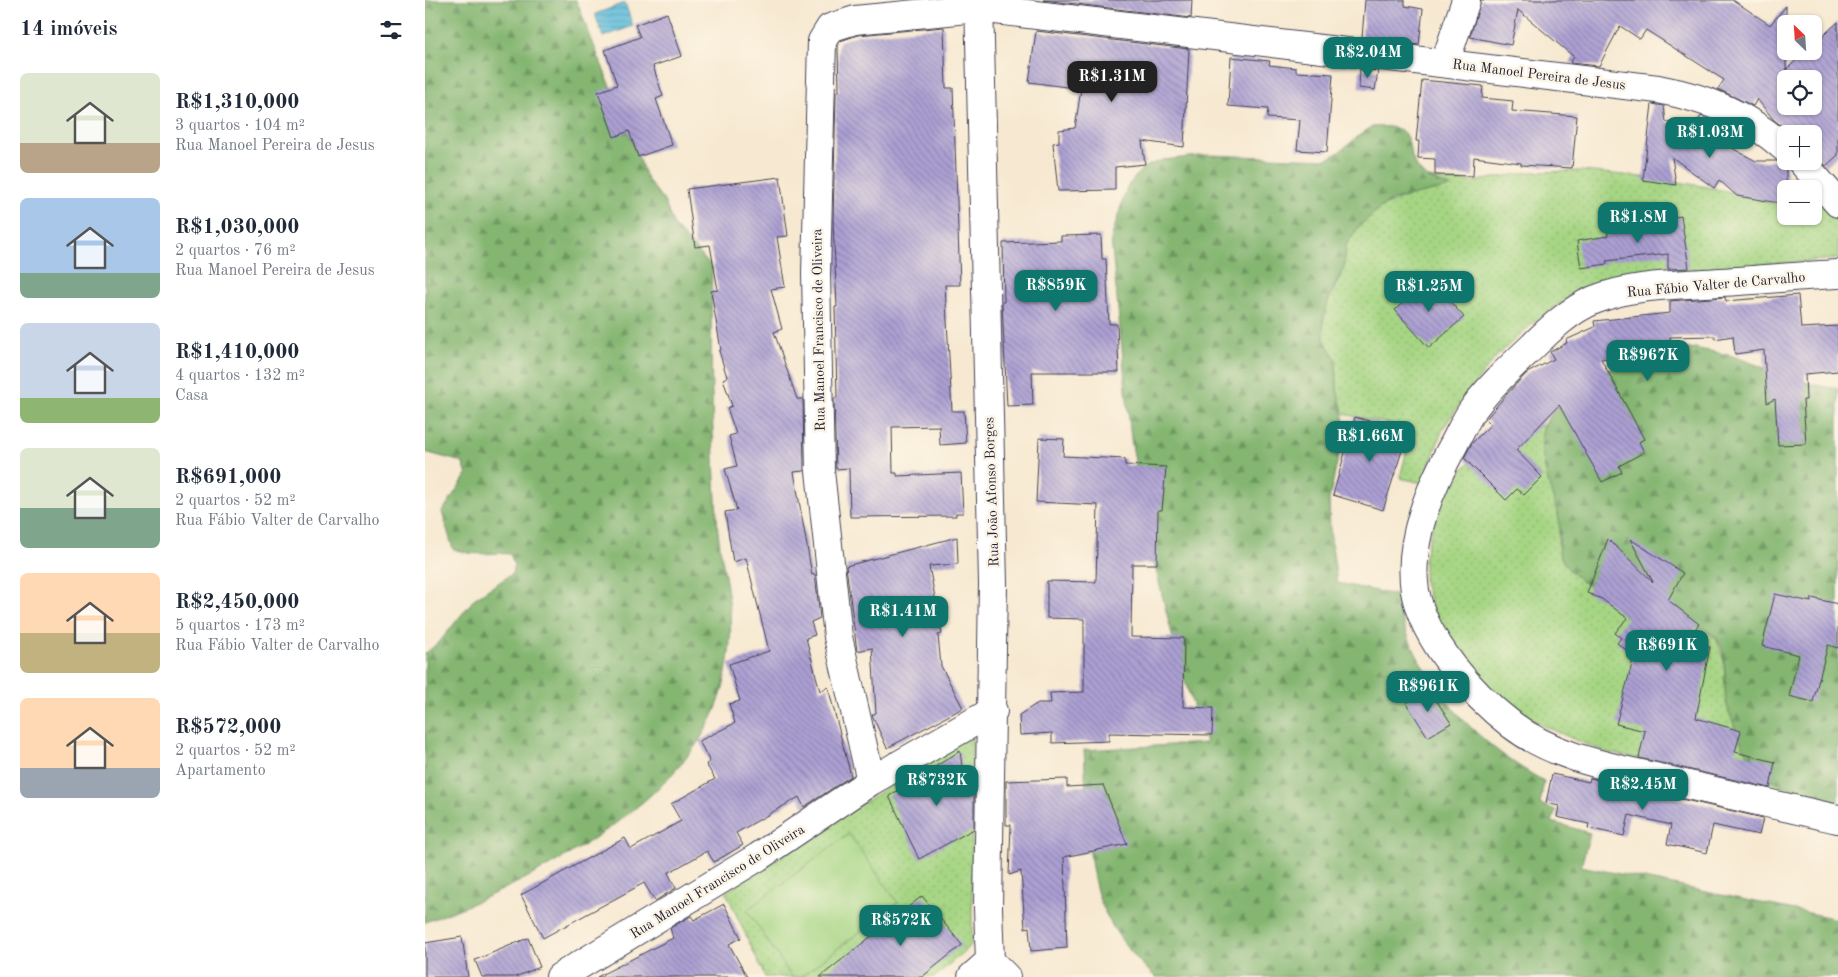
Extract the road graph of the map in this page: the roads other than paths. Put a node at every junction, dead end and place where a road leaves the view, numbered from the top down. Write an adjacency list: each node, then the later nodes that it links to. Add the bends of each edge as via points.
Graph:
1 (1466, 0): 3 (street)
2 (979, 4): 3 (street, Rua Manoel Pereira de Jesus); 8 (street, Rua João Afonso Borges, via 993,583); 9 (street, Rua Manoel Francisco de Oliveira, via 855,20 830,28 822,41 816,273 820,471 838,638)
3 (1445, 62): 4 (street, Rua Manoel Pereira de Jesus, via 1689,95 1726,108)
4 (1777, 143)
5 (1809, 170): 6 (street)
6 (1838, 203)
7 (1838, 274): 10 (street, Rua Fábio Valter de Carvalho, via 1634,289 1592,301 1575,310 1509,368 1472,410 1425,507 1414,573 1421,610 1453,668 1512,726 1548,748 1605,766)
8 (993, 711): 9 (street, Rua Manoel Francisco de Oliveira); 11 (street, Rua João Afonso Borges)
9 (871, 780): 12 (street, Rua Manoel Francisco de Oliveira, via 758,857)
10 (1838, 819)
11 (989, 972)
12 (560, 977)

